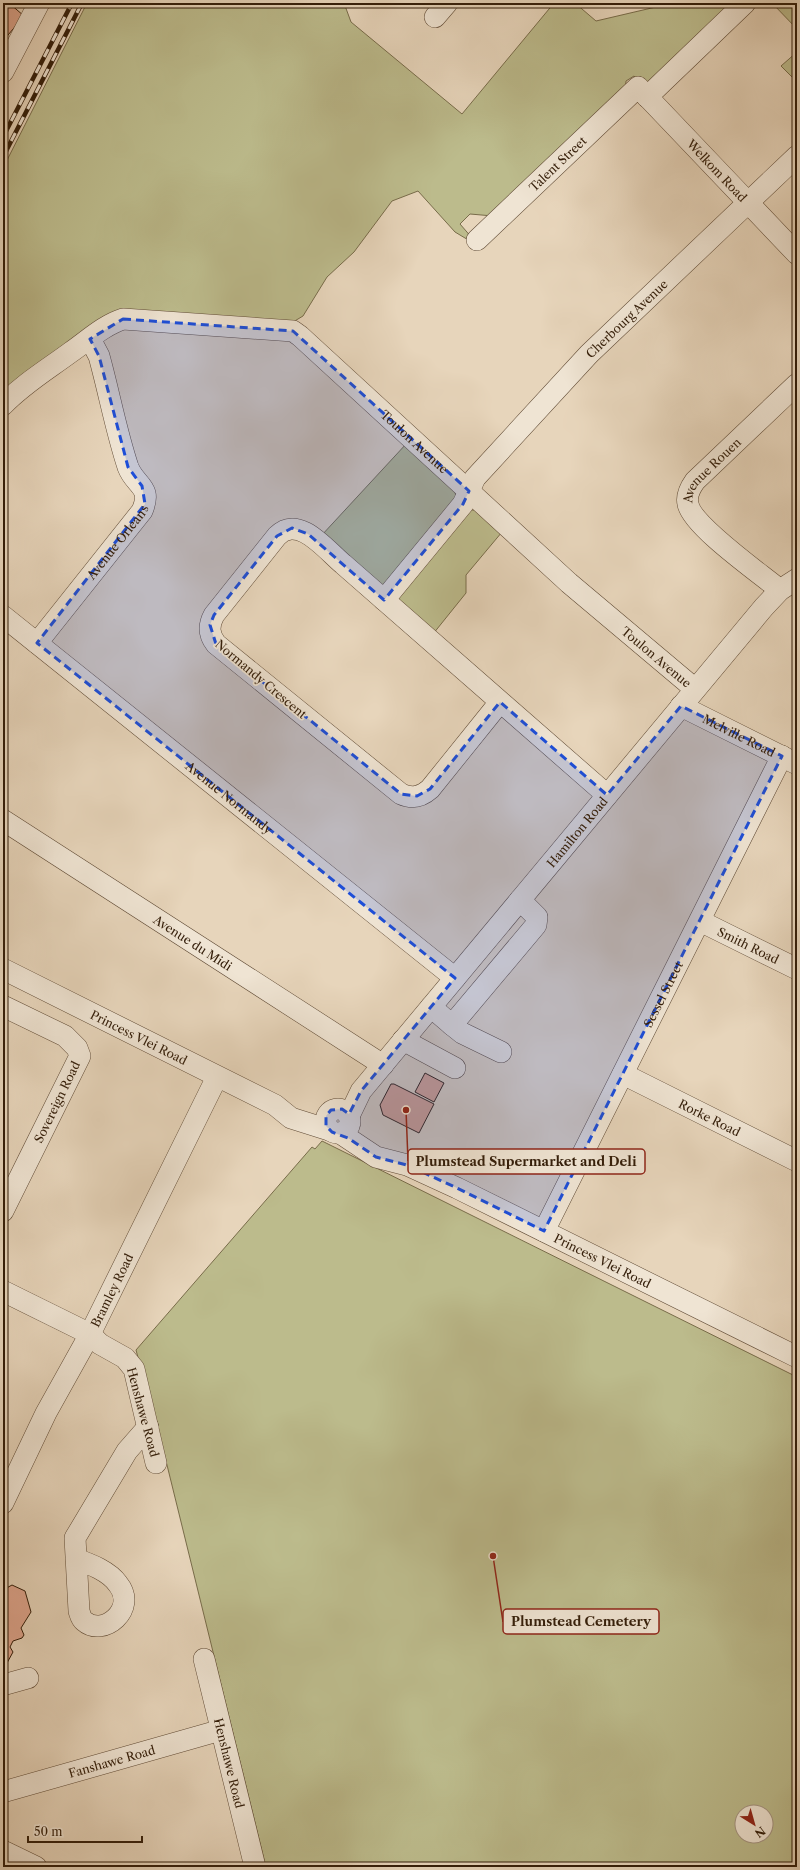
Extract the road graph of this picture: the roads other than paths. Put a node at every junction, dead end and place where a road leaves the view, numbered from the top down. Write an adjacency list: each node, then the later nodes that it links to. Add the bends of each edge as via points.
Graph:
1 (39, 3): 3 (street)
2 (745, 3): 4 (street, Talent Street)
3 (3, 72)
4 (643, 92): 6 (street, Welkom Road); 7 (street, Talent Street)
5 (797, 156): 6 (street, Cherbourg Avenue)
6 (748, 203): 8 (street, Welkom Road); 12 (street, Cherbourg Avenue, via 589,354 475,478)
7 (477, 240)
8 (797, 254)
9 (90, 339): 11 (street, Toulon Avenue, via 24,386); 12 (street, Toulon Avenue, via 116,321 129,319 293,331); 16 (street, Avenue Orleans, via 99,356 128,467 142,486 146,496 145,504)
10 (797, 384): 13 (street, Avenue Rouen, via 695,481 688,496 691,512 704,528)
11 (3, 405)
12 (469, 491): 14 (street, via 463,504); 17 (street, Toulon Avenue, via 569,583)
13 (789, 584): 17 (street, Hamilton Road)
14 (384, 600): 18 (street, Normandy Crescent); 18 (street, Normandy Crescent, via 308,534 298,528 292,528 277,536 211,620 210,631 216,644 406,796 417,796 430,789)
15 (3, 616): 16 (street, Avenue Normandy)
16 (38, 643): 27 (street, Avenue Normandy)
17 (695, 689): 19 (street, Hamilton Road)
18 (500, 702): 21 (street, Normandy Crescent)
19 (681, 706): 20 (street, Melville Road); 21 (street, Hamilton Road)
20 (790, 760): 24 (street, Sessel Street)
21 (607, 795): 23 (street, Hamilton Road)
22 (3, 820): 33 (street, Avenue du Midi)
23 (520, 900): 27 (street, Hamilton Road); 30 (street, via 536,915 538,922)
24 (700, 921): 26 (street, Smith Road); 35 (street, Sessel Street)
25 (3, 969): 36 (street, Princess Vlei Road)
26 (797, 969)
27 (455, 978): 29 (street, Hamilton Road)
28 (3, 1006): 39 (street, Sovereign Road, via 65,1036 77,1048 80,1056)
29 (431, 1007): 30 (street); 31 (street, Hamilton Road)
30 (452, 1025): 32 (street, via 462,1033)
31 (403, 1040): 33 (street, Hamilton Road); 34 (street)
32 (501, 1052)
33 (383, 1065): 37 (street, Hamilton Road)
34 (455, 1068)
35 (623, 1074): 38 (street, Rorke Road); 40 (street, Sessel Street)
36 (218, 1077): 37 (street, Princess Vlei Road, via 275,1105); 42 (street, Bramley Road)
37 (339, 1120): 40 (street, Princess Vlei Road, via 376,1157 407,1165)
38 (797, 1161)
39 (3, 1211)
40 (544, 1231): 43 (street, Princess Vlei Road)
41 (3, 1291): 42 (street, Henshawe Road)
42 (90, 1334): 44 (street, Henshawe Road, via 100,1344 125,1358 132,1365); 46 (street, Bramley Road, via 46,1413)
43 (797, 1357)
44 (148, 1427): 45 (street, Henshawe Road); 47 (street, via 127,1451 75,1538)
45 (156, 1464)
46 (3, 1503)
47 (76, 1559)
48 (204, 1658): 51 (street, Henshawe Road)
49 (28, 1678): 50 (street)
50 (3, 1685)
51 (221, 1730): 52 (street, Fanshawe Road); 55 (street, Henshawe Road)
52 (3, 1792)
53 (3, 1851): 54 (street)
54 (36, 1867)
55 (255, 1867)

